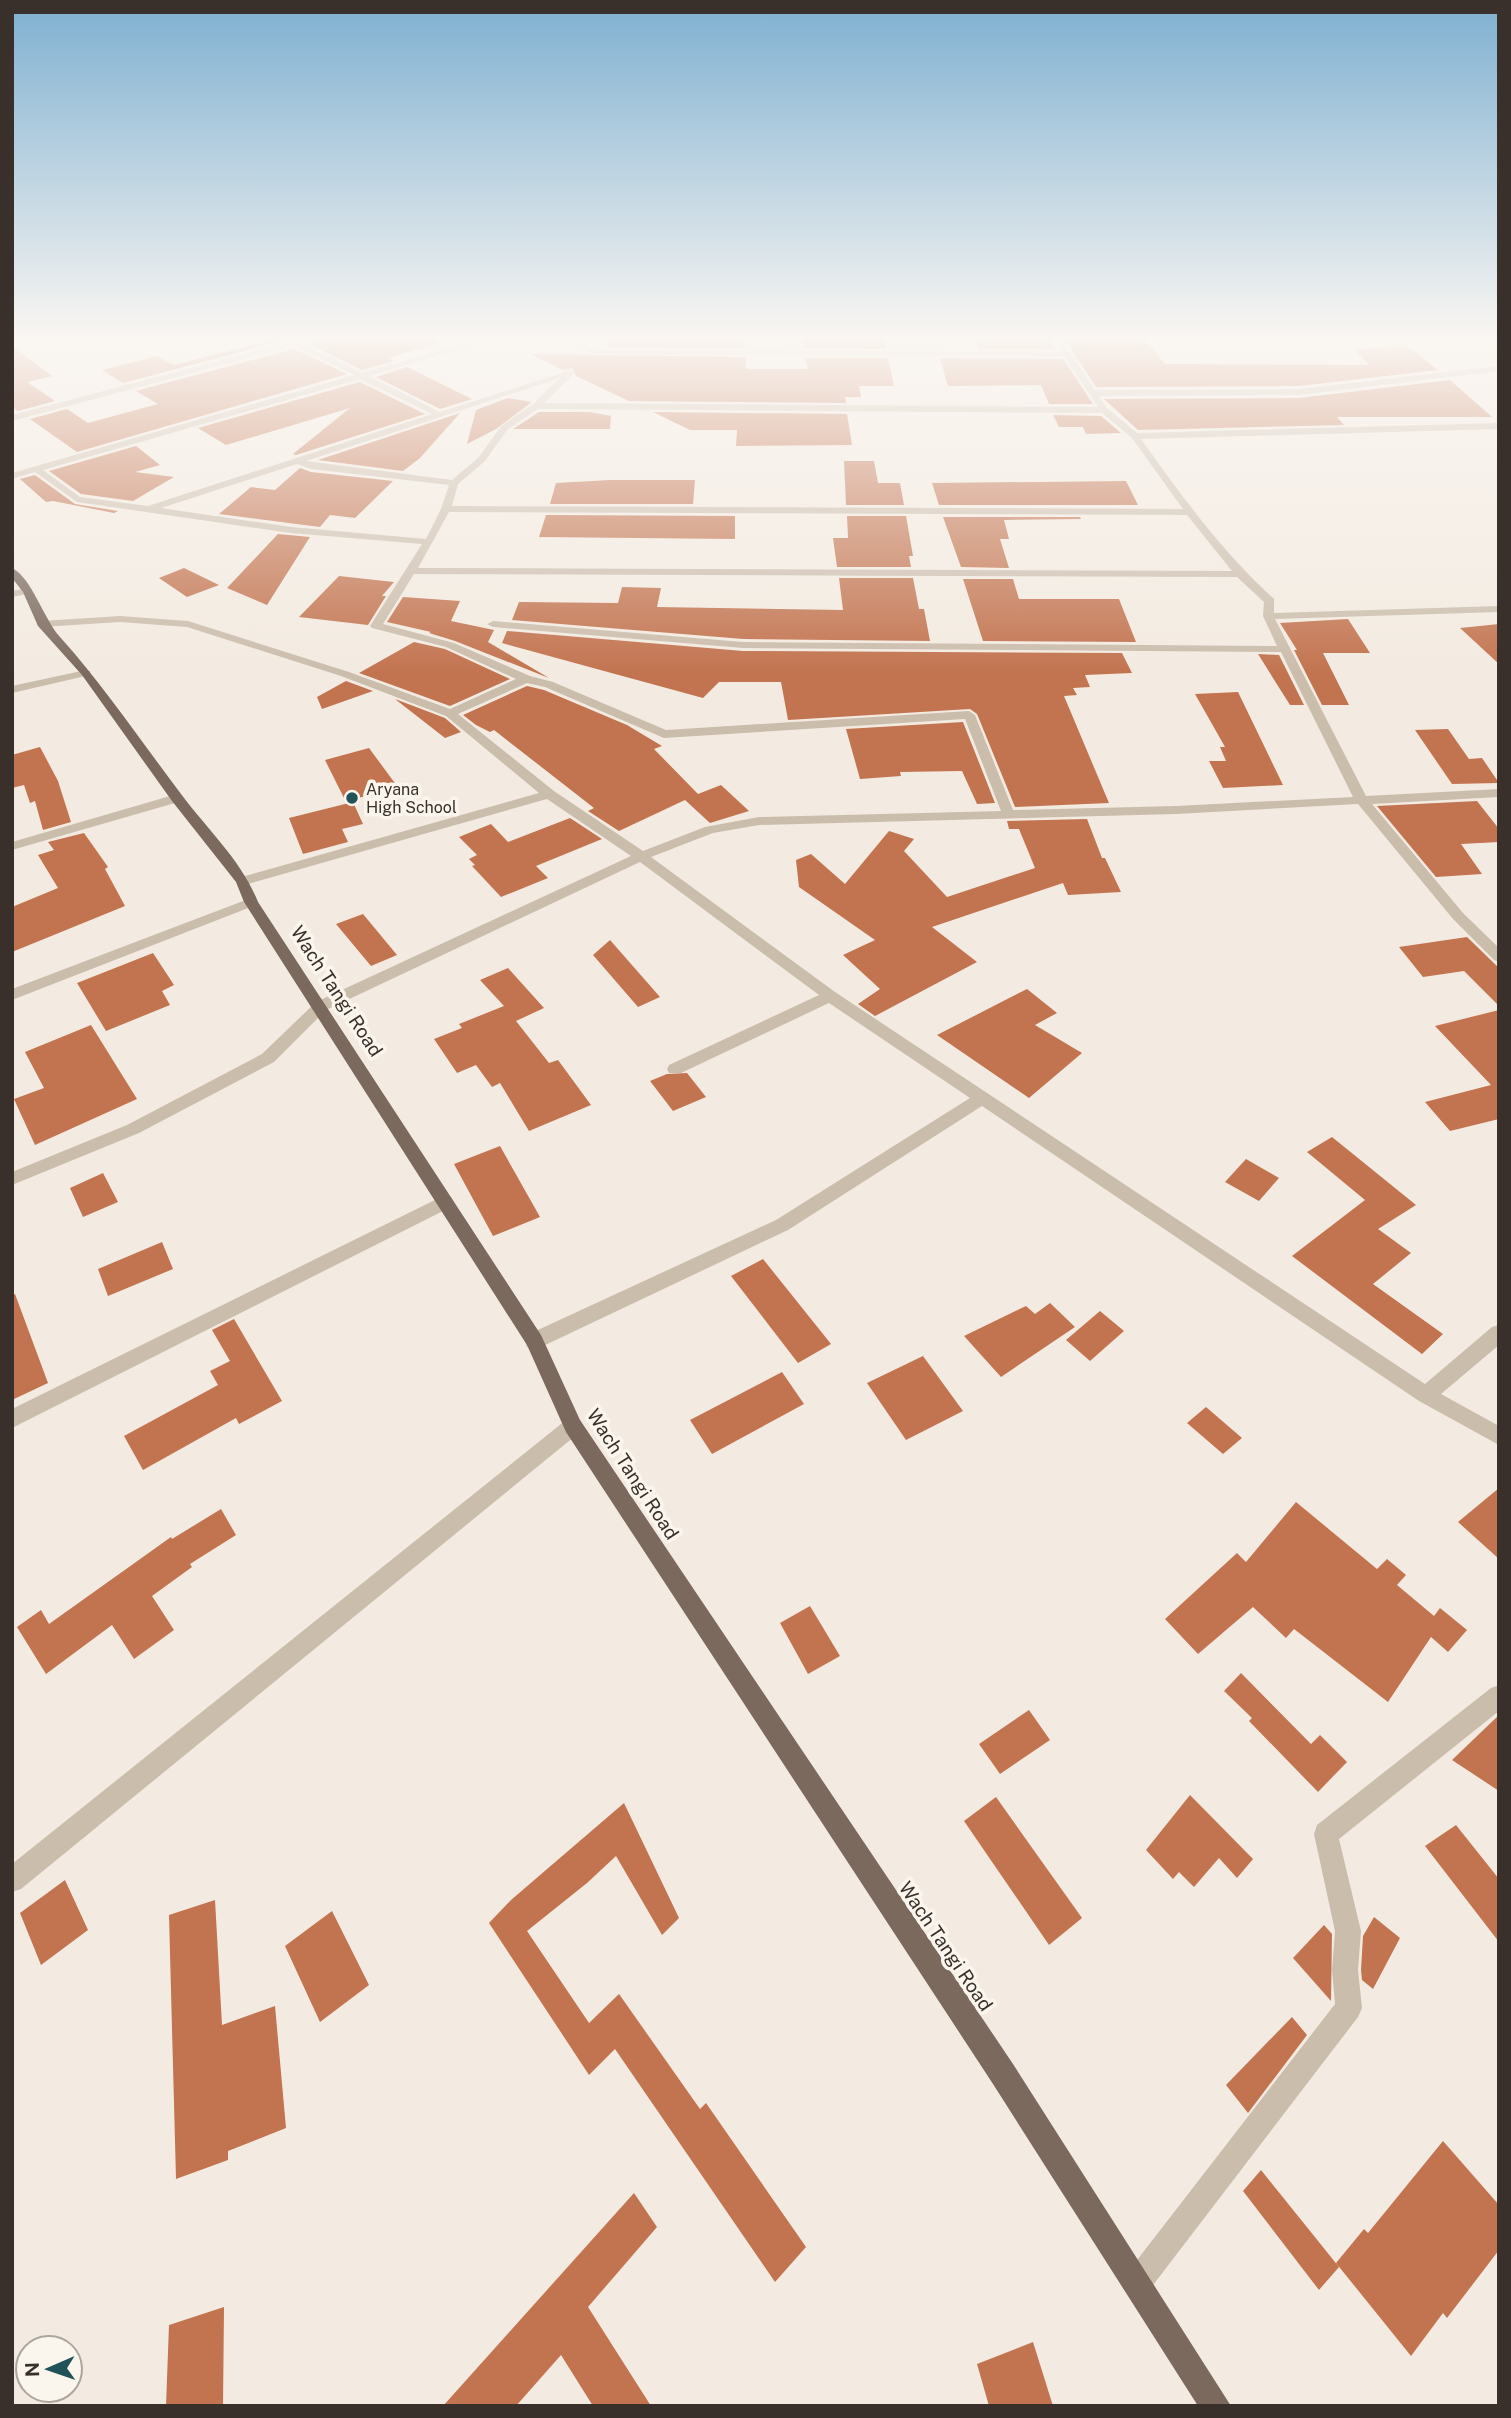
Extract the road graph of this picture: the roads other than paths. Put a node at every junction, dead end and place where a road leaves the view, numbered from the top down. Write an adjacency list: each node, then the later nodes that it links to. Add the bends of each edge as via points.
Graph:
1 (108, 449): 6 (street)
2 (328, 449): 5 (street)
3 (489, 449): 8 (street)
4 (1144, 449): 11 (street)
5 (293, 460): 8 (street); 9 (street)
6 (36, 469): 7 (street); 9 (street, via 77,499)
7 (12, 476)
8 (454, 483): 10 (street)
9 (149, 509): 12 (street, via 291,530)
10 (446, 509): 11 (street); 12 (street)
11 (1189, 512): 15 (street)
12 (429, 542): 14 (street)
13 (12, 571): 16 (main road, Wach Tangi Road)
14 (412, 571): 15 (street); 23 (street, via 376,626 450,645)
15 (1240, 574): 18 (street, via 1270,601)
16 (20, 592): 19 (main road, Wach Tangi Road)
17 (1499, 609): 18 (street)
18 (1268, 616): 21 (street)
19 (42, 624): 22 (main road, Wach Tangi Road); 25 (street, via 120,619 188,624)
20 (493, 624): 21 (street, via 743,645)
21 (1285, 649): 29 (street)
22 (86, 673): 24 (street); 28 (main road, Wach Tangi Road)
23 (526, 679): 25 (street); 30 (street, via 549,684 664,734 969,715)
24 (12, 690)
25 (450, 713): 27 (street)
26 (1499, 793): 29 (street)
27 (549, 794): 32 (street); 33 (street)
28 (177, 798): 31 (street); 33 (main road, Wach Tangi Road)
29 (1360, 798): 30 (street, via 1176,810); 35 (street, via 1458,916)
30 (1008, 813): 32 (street, via 759,821 710,830)
31 (12, 846)
32 (641, 856): 37 (street); 38 (street)
33 (243, 881): 34 (main road, Wach Tangi Road)
34 (251, 902): 36 (street); 38 (main road, Wach Tangi Road)
35 (1499, 957)
36 (12, 995)
37 (830, 996): 39 (street); 40 (street)
38 (321, 1006): 41 (street, via 268,1058 133,1129); 42 (main road, Wach Tangi Road)
39 (675, 1069)
40 (983, 1098): 44 (street, via 782,1225); 45 (street)
41 (12, 1179)
42 (445, 1202): 44 (main road, Wach Tangi Road); 46 (street)
43 (1499, 1333): 45 (street)
44 (534, 1341): 47 (main road, Wach Tangi Road)
45 (1426, 1395): 48 (street)
46 (12, 1419)
47 (573, 1426): 50 (street); 51 (main road, Wach Tangi Road)
48 (1499, 1436)
49 (1499, 1696): 51 (street, via 1326,1834 1348,1931 1345,1970 1349,2008)
50 (12, 1880)
51 (1137, 2283): 52 (main road, Wach Tangi Road)
52 (1216, 2406)

